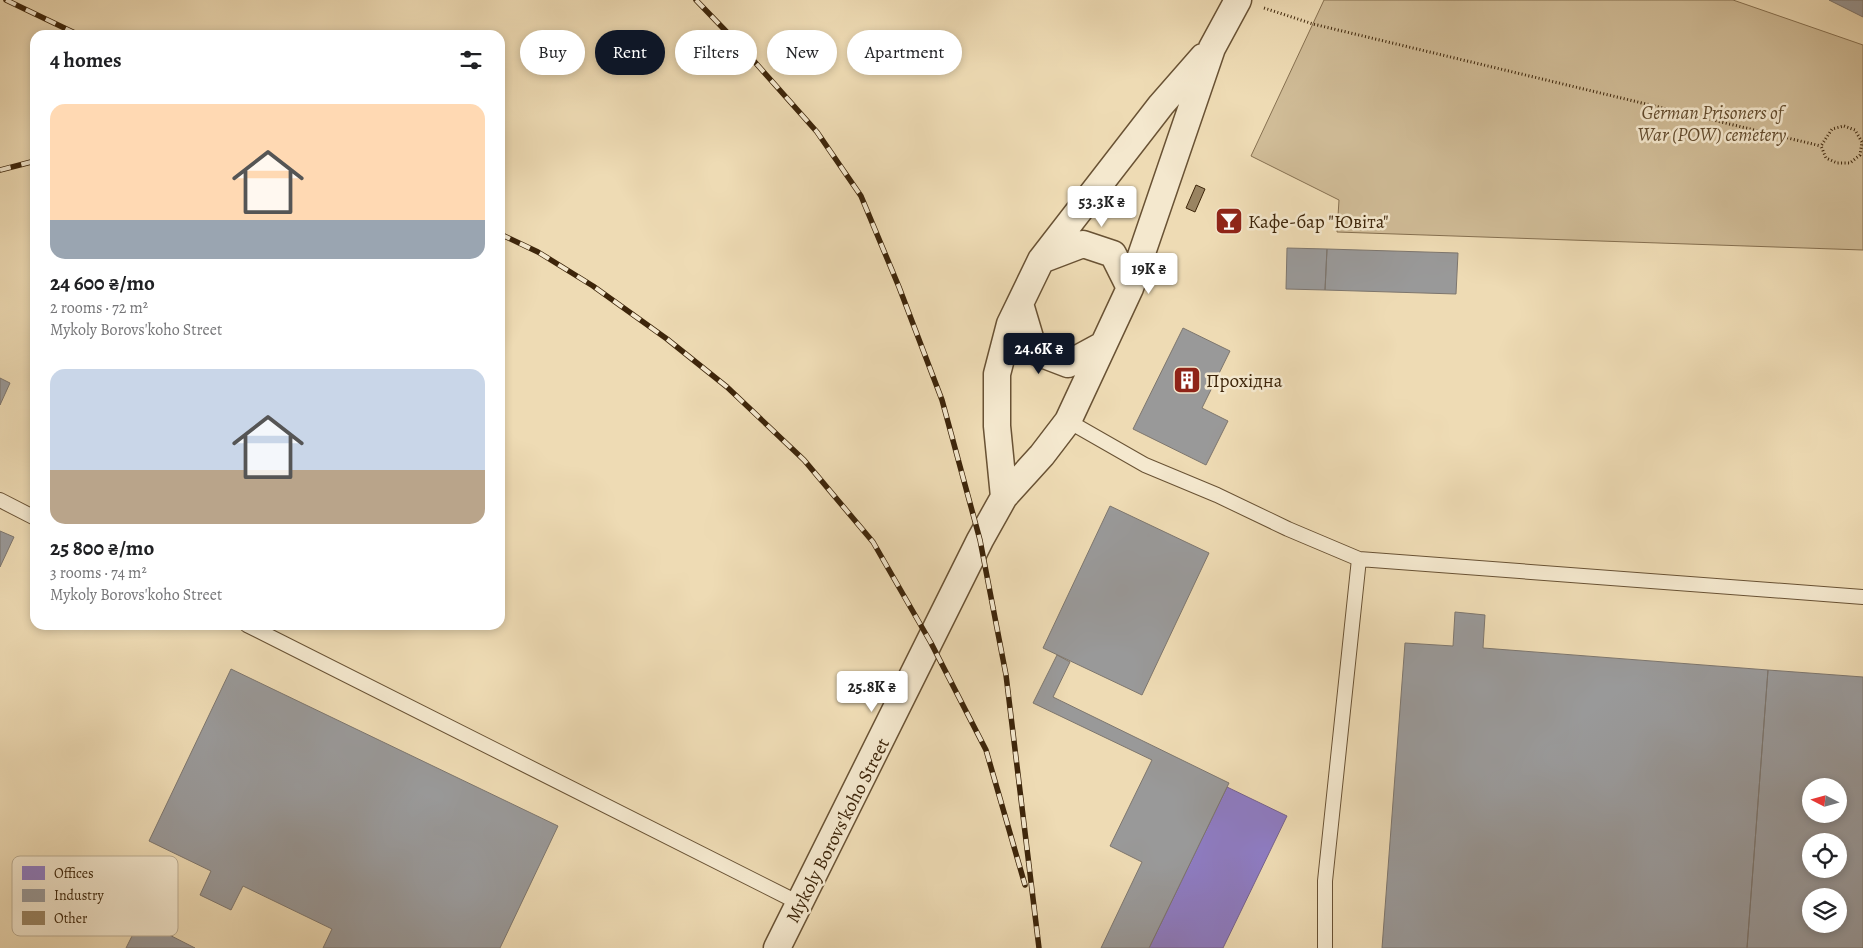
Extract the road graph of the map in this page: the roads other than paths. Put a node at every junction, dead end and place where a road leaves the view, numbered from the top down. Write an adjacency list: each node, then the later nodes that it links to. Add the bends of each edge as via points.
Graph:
1 (1248, 3): 2 (street, Mykoly Borovs'koho Street)
2 (1212, 48): 3 (street, Mykoly Borovs'koho Street, via 1161,105); 4 (street, Mykoly Borovs'koho Street)
3 (1042, 260): 4 (street, via 1083,244 1113,254); 5 (street, Mykoly Borovs'koho Street)
4 (1130, 288): 6 (street, Mykoly Borovs'koho Street)
5 (1020, 304): 6 (street, via 1034,351 1068,364); 8 (street, Mykoly Borovs'koho Street, via 1010,324 997,374 997,426)
6 (1103, 345): 7 (street, Mykoly Borovs'koho Street)
7 (1068, 421): 8 (street, Mykoly Borovs'koho Street); 11 (lane, via 1145,466)
8 (1004, 497): 14 (street, Mykoly Borovs'koho Street)
9 (0, 500): 10 (lane)
10 (30, 515)
11 (1359, 559): 12 (lane); 16 (lane, via 1325,881)
12 (1863, 597)
13 (257, 630): 14 (lane)
14 (800, 903): 15 (street, Mykoly Borovs'koho Street)
15 (777, 948)
16 (1325, 948)

